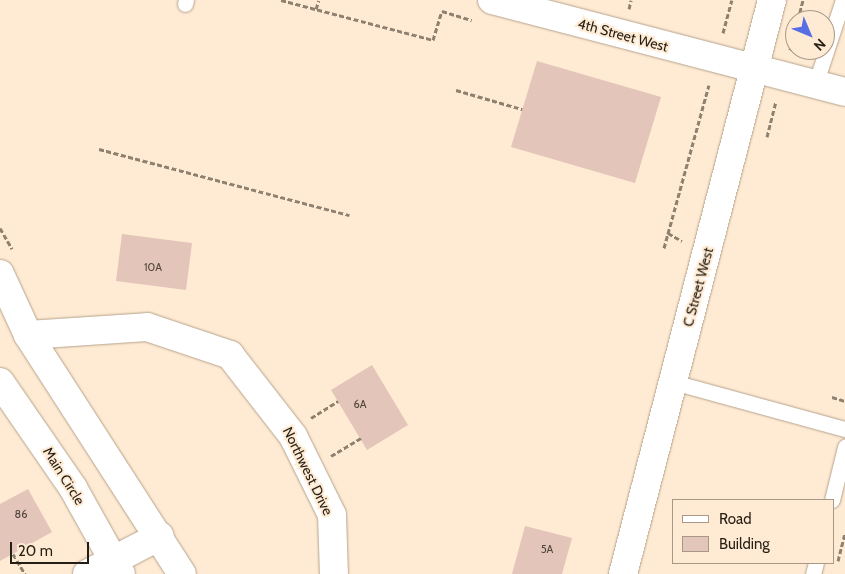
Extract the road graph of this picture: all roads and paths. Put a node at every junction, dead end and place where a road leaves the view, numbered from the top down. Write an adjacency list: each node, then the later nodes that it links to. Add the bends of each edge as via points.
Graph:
1 (281, 0): 6 (path)
2 (319, 0): 6 (path)
3 (732, 0): 8 (path)
4 (772, 0): 10 (street, C Street West)
5 (842, 0): 11 (lane)
6 (316, 10): 7 (path, via 433,40 442,11)
7 (484, 10): 8 (street, 4th Street West)
8 (712, 72): 9 (path); 10 (street, 4th Street West); 10 (path); 18 (path)
9 (700, 82)
10 (751, 82): 11 (street, 4th Street West); 14 (path); 24 (street, C Street West)
11 (815, 85): 13 (street, 4th Street West)
12 (456, 90): 15 (path)
13 (845, 92)
14 (776, 103)
15 (522, 109)
16 (99, 149): 17 (path)
17 (349, 215)
18 (664, 248)
19 (0, 274): 21 (street)
20 (0, 304): 21 (street)
21 (28, 335): 31 (street, Northwest Drive, via 147,327 230,355 266,397); 34 (street)
22 (0, 363): 27 (street)
23 (0, 382): 27 (street, Main Circle)
24 (673, 382): 28 (lane); 42 (street, C Street West)
25 (832, 397): 26 (path)
26 (845, 401)
27 (18, 404): 37 (street, Main Circle, via 73,488)
28 (845, 429)
29 (360, 438): 31 (path)
30 (845, 447): 32 (lane)
31 (309, 468): 41 (street, Northwest Drive, via 332,515)
32 (832, 499)
33 (845, 532): 36 (path)
34 (160, 536): 37 (street); 40 (street)
35 (13, 554): 38 (path)
36 (836, 566)
37 (116, 567): 39 (street)
38 (25, 574)
39 (87, 574)
40 (182, 574)
41 (334, 574)
42 (623, 574)

